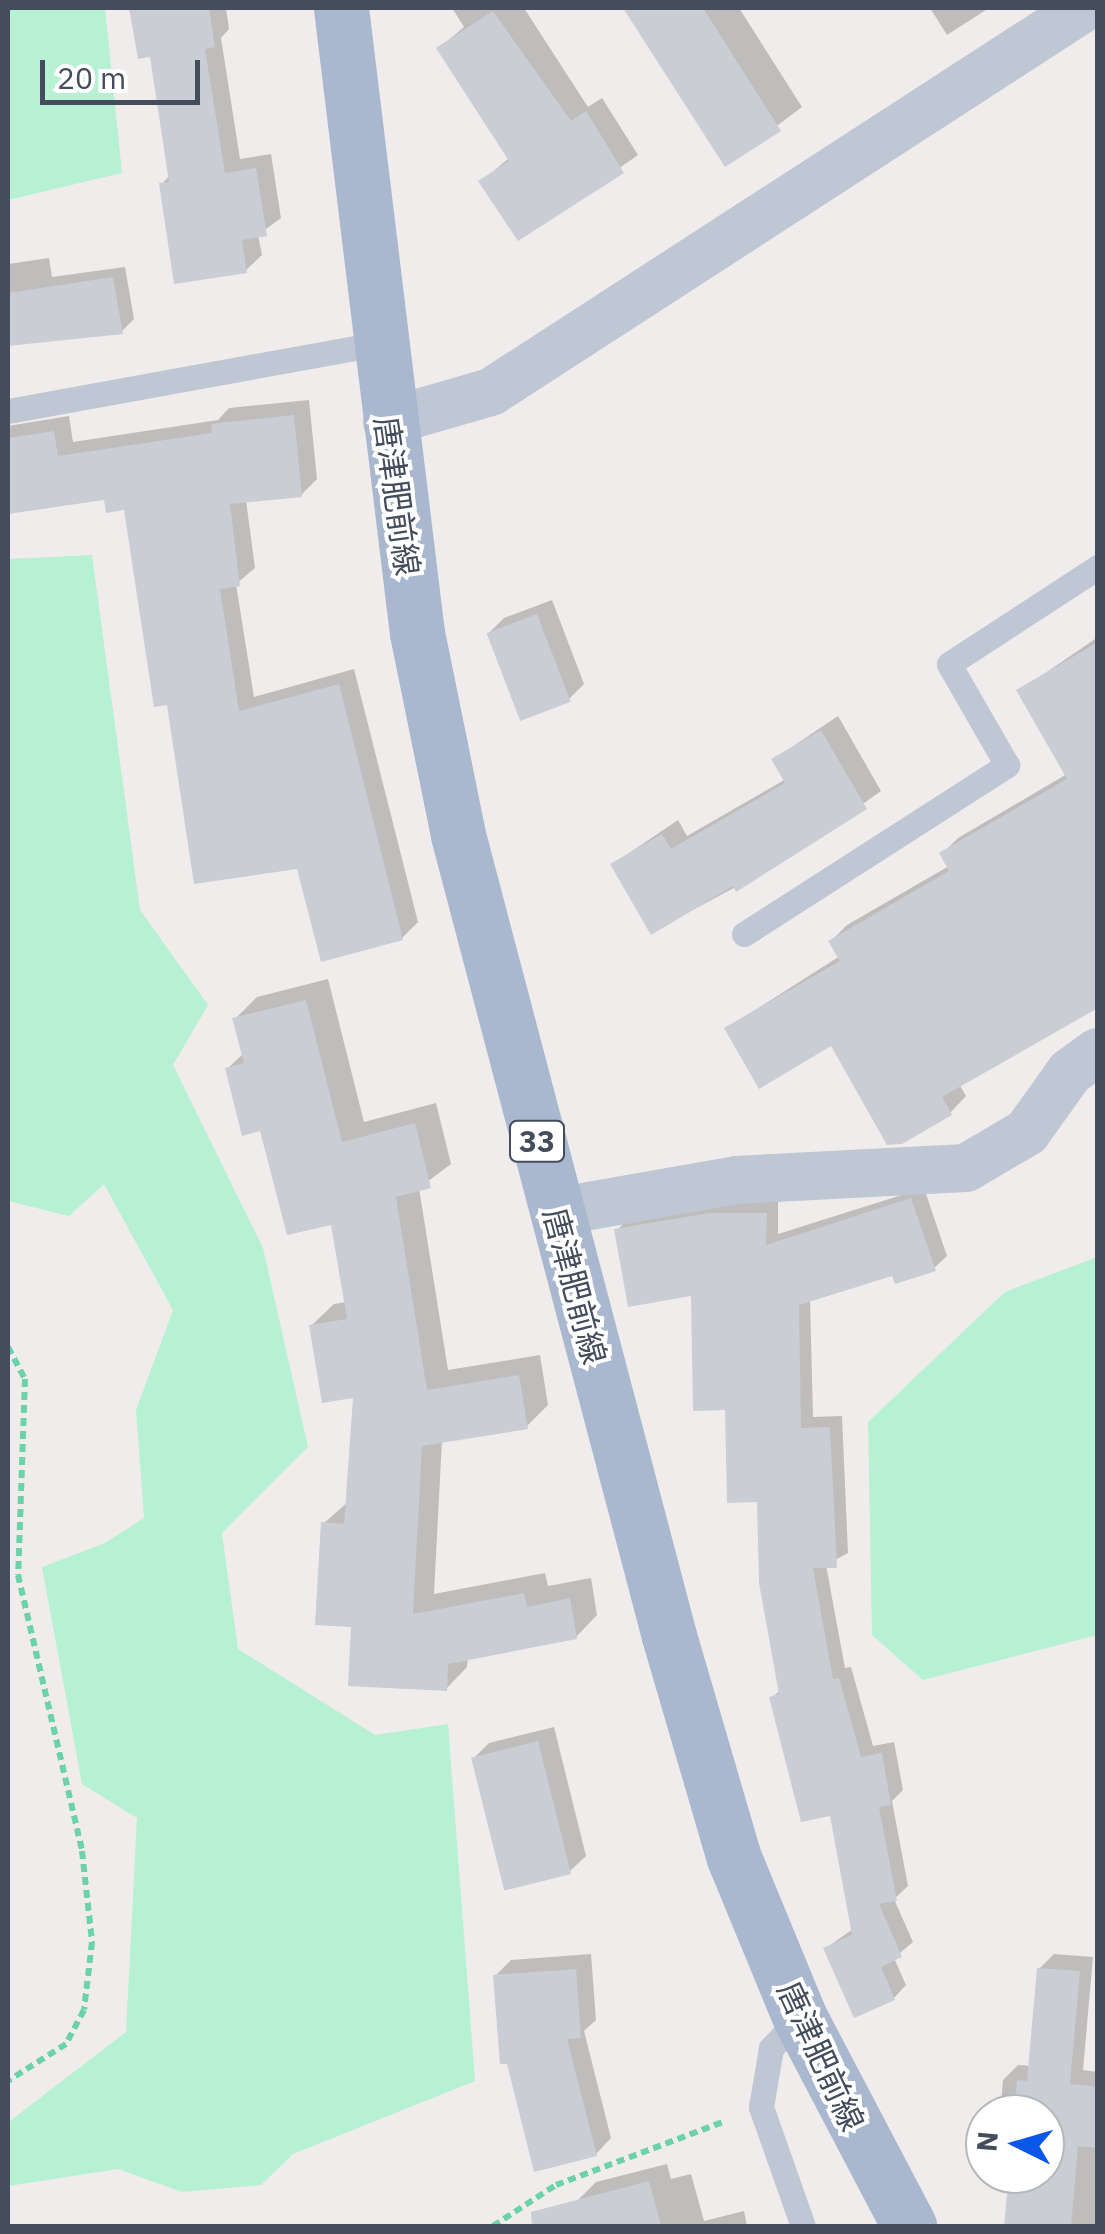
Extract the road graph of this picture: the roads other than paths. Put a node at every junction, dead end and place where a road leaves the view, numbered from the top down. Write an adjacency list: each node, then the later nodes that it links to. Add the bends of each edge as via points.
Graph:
1 (341, 8): 4 (main road, 唐津肥前線 / 33)
2 (1086, 8): 3 (street); 6 (street, via 490,392)
3 (1098, 22)
4 (377, 344): 5 (lane); 6 (main road, 唐津肥前線 / 33)
5 (8, 410)
6 (386, 422): 10 (main road, 唐津肥前線 / 33, via 416,633 458,835)
7 (1098, 567): 8 (lane, via 949,664 1008,766)
8 (744, 934)
9 (1098, 1052): 10 (street, via 1070,1072 1028,1132 966,1168 736,1180)
10 (555, 1212): 11 (main road, 唐津肥前線 / 33, via 734,1858)
11 (800, 2018): 12 (lane, via 771,2048 761,2108); 13 (main road, 唐津肥前線 / 33)
12 (804, 2226)
13 (909, 2226)

